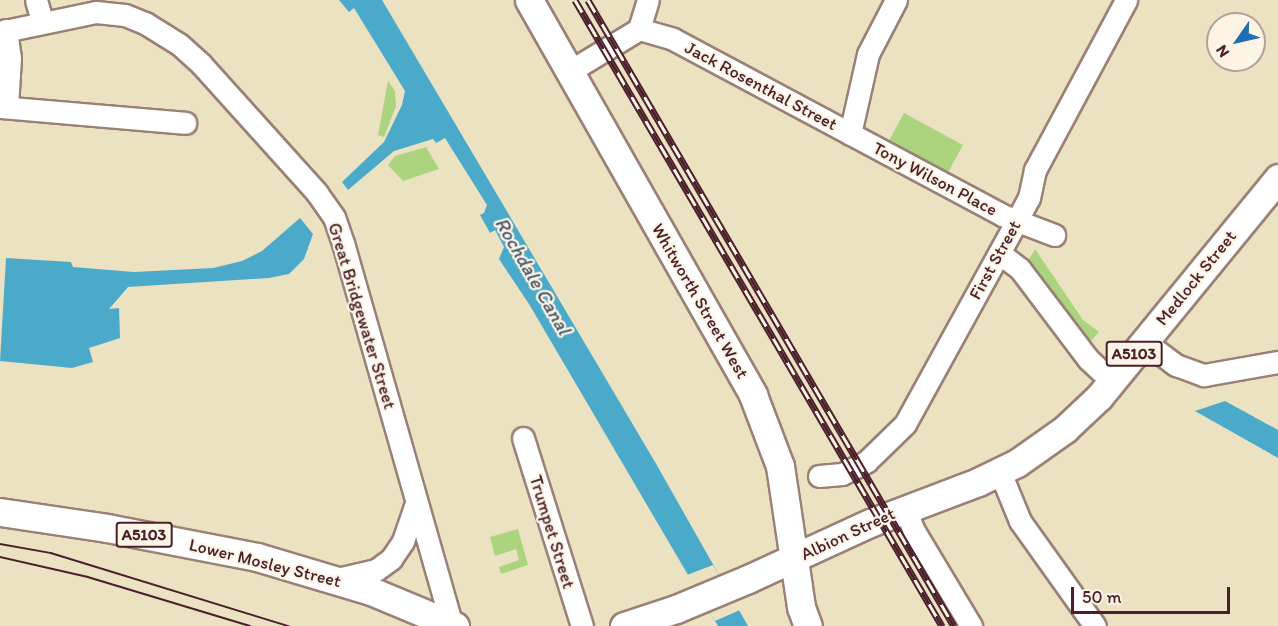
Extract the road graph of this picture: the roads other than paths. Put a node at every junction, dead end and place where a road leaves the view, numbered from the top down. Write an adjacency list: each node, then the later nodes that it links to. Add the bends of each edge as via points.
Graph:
1 (36, 0): 6 (street)
2 (529, 0): 9 (main road, Whitworth Street West)
3 (648, 0): 7 (street)
4 (896, 0): 12 (street, Jack Rosenthal Street, via 868,54)
5 (1126, 0): 14 (street, First Street, via 1035,170 1029,198)
6 (42, 21): 8 (street, Great Bridgewater Street); 24 (street, Great Bridgewater Street, via 104,11 125,15 161,32 201,64 317,193 334,217 343,243)
7 (639, 29): 9 (street); 12 (street, Jack Rosenthal Street, via 673,39)
8 (3, 31): 10 (street, via 10,58)
9 (570, 71): 27 (main road, Whitworth Street West, via 753,395 780,466)
10 (4, 107): 11 (street)
11 (185, 123)
12 (850, 134): 14 (street, Tony Wilson Place)
13 (1278, 178): 17 (main road, Medlock Street / A5103)
14 (1016, 222): 15 (street, Tony Wilson Place); 16 (street, First Street)
15 (1054, 235)
16 (999, 253): 19 (street, via 1020,269 1088,360); 23 (street, First Street, via 905,424 867,461 842,474)
17 (1145, 342): 18 (street, via 1176,365 1204,375); 19 (main road, Medlock Street / A5103)
18 (1278, 362)
19 (1112, 381): 20 (main road, Medlock Street / A5103)
20 (1065, 429): 22 (main road, Albion Street / A5103)
21 (523, 438): 31 (street, Trumpet Street)
22 (1000, 472): 25 (main road, Albion Street / A5103); 35 (street, via 1020,521)
23 (819, 476)
24 (416, 504): 28 (street, via 404,541 391,559 376,570); 30 (street, Great Bridgewater Street)
25 (905, 508): 27 (main road, Albion Street / A5103); 34 (street, via 914,531)
26 (0, 512): 28 (main road, Lower Mosley Street / A5103, via 233,552)
27 (794, 560): 29 (main road, Albion Street / A5103, via 748,579); 33 (main road, Whitworth Street West)
28 (332, 580): 30 (main road, Lower Mosley Street / A5103, via 371,591)
29 (678, 617): 32 (main road, Albion Street / A5103)
30 (453, 626)
31 (582, 626)
32 (624, 626)
33 (808, 626)
34 (971, 626)
35 (1095, 626)

